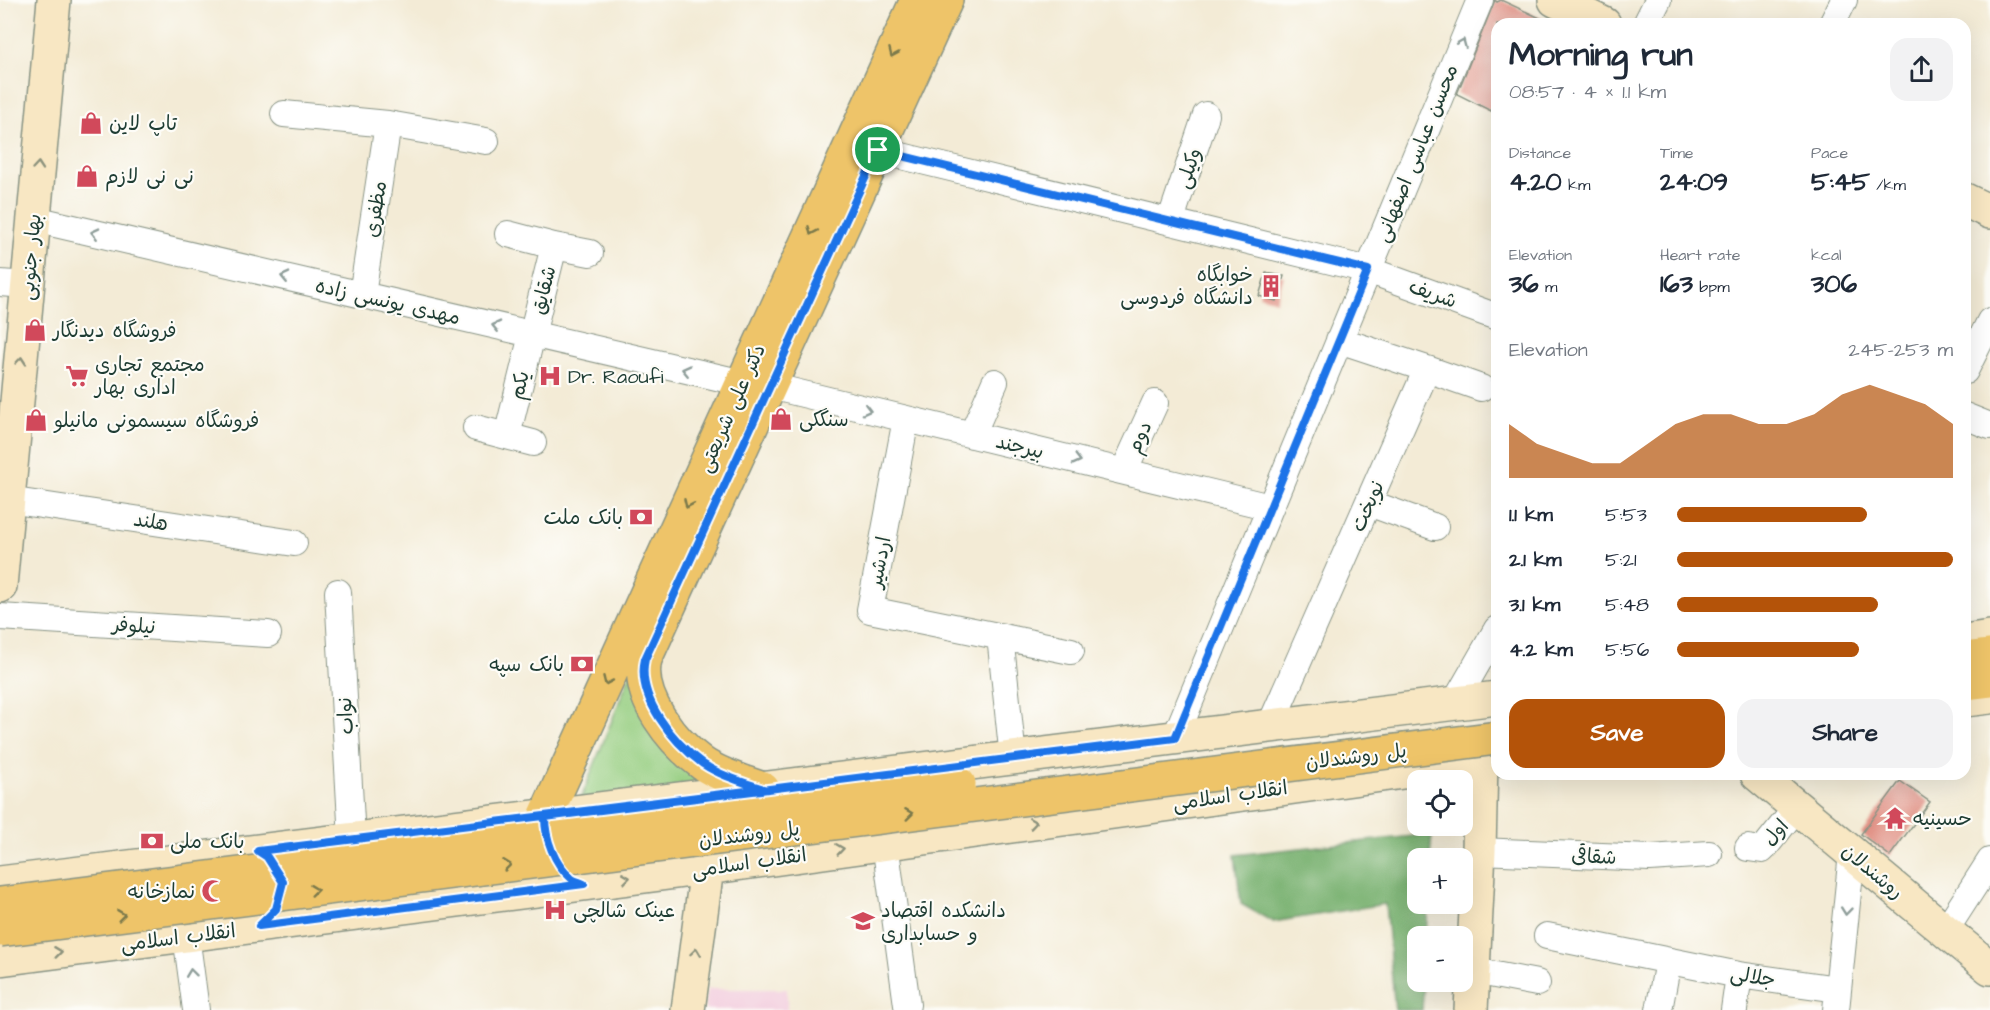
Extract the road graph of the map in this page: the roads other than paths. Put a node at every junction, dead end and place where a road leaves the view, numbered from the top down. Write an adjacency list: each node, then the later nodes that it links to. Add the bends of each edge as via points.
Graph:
1 (54, 0): 18 (main road, بهار جنوبی, one-way to 1)
2 (917, 0): 33 (main road, دکتر علی شریعتی, one-way to 33)
3 (946, 0): 15 (main road, دکتر علی شریعتی)
4 (1480, 0): 23 (street, محسن عباسی اصفهانی, one-way to 4)
5 (1554, 0): 8 (main road)
6 (1658, 0): 9 (street)
7 (1844, 0): 10 (street)
8 (1591, 18)
9 (1649, 18)
10 (1835, 18)
11 (284, 114): 13 (street)
12 (1206, 115): 19 (street, وکیلی)
13 (388, 124): 14 (street); 25 (street, مظفری)
14 (486, 141)
15 (878, 150): 19 (street, شریف); 33 (main road, دکتر علی شریعتی)
16 (1971, 203): 17 (main road)
17 (1990, 212)
18 (34, 219): 24 (main road, بهار جنوبی); 25 (street, مهدی یونسی زاده, one-way to 18)
19 (1170, 222): 23 (street, شریف)
20 (508, 234): 21 (street)
21 (554, 246): 22 (street); 27 (street, شقایق)
22 (590, 253)
23 (1368, 270): 26 (street, شریف); 29 (street, محسن عباسی اصفهانی)
24 (14, 284): 44 (main road, بهار جنوبی, one-way to 24)
25 (362, 295): 27 (street, مهدی یونسی زاده, one-way to 25)
26 (1491, 314)
27 (532, 334): 33 (street, مهدی یونسی زاده, one-way to 27); 41 (street, یکم)
28 (1986, 337): 30 (street)
29 (1339, 340): 31 (street); 46 (street, محسن عباسی اصفهانی)
30 (1971, 361)
31 (1427, 369): 34 (street); 45 (street, نوبخت)
32 (995, 381): 40 (street)
33 (756, 385): 37 (street, بیرجند, one-way to 37); 73 (main road, دکتر علی شریعتی, via 642,669 658,717 686,749 717,771); 75 (main road, دکتر علی شریعتی, one-way to 75)
34 (1481, 388)
35 (1155, 402): 43 (street, دوم)
36 (1971, 418): 38 (street)
37 (906, 419): 40 (street, بیرجند); 54 (street, اردشیر, via 870,610)
38 (1990, 426)
39 (476, 428): 41 (street)
40 (972, 435): 43 (street, بیرجند, one-way to 43)
41 (507, 436): 42 (street)
42 (533, 443)
43 (1124, 471): 46 (street, بیرجند)
44 (8, 500): 48 (main road, بهار جنوبی); 49 (street, هلند)
45 (1369, 503): 47 (street); 65 (street, نوبخت)
46 (1270, 507): 66 (street, محسن عباسی اصفهانی)
47 (1435, 527)
48 (2, 541): 50 (main road, بهار جنوبی)
49 (294, 543)
50 (0, 586)
51 (338, 592): 76 (street, نواب)
52 (0, 617): 53 (street, نیلوفر)
53 (268, 634)
54 (1000, 636): 56 (street, اردشیر); 69 (street)
55 (1491, 639): 62 (street)
56 (1071, 651)
57 (1982, 658): 58 (main road)
58 (1971, 674)
59 (1990, 697): 61 (main road)
60 (1491, 699): 62 (main road)
61 (1971, 699)
62 (1454, 704): 63 (main road)
63 (1357, 715): 65 (main road); 71 (main road, via 1370,724 1372,765)
64 (1491, 718): 87 (main road, پل روشندلان, bridge)
65 (1270, 726): 66 (main road)
66 (1175, 738): 69 (main road)
67 (1491, 753): 71 (main road, انقلاب اسلامی)
68 (1491, 753): 89 (main road, پل روشندلان, one-way to 68, bridge)
69 (1013, 758): 73 (main road)
70 (1491, 761): 80 (main road)
71 (1363, 776): 77 (main road, انقلاب اسلامی, one-way to 71)
72 (1764, 780): 74 (main road, روشندلان)
73 (763, 789): 75 (main road)
74 (1797, 807): 78 (street, اول, via 1766,847); 81 (main road, روشندلان)
75 (545, 817): 76 (main road); 86 (main road, via 555,858 571,878)
76 (352, 839): 79 (main road)
77 (885, 843): 84 (main road, انقلاب اسلامی, one-way to 77); 100 (street)
78 (1748, 848)
79 (258, 851): 85 (main road); 88 (main road, via 267,857 283,882 276,909)
80 (1479, 851): 82 (street, شقاقی, via 1650,858); 96 (main road)
81 (1852, 853): 90 (main road, روشندلان); 99 (street, one-way to 99)
82 (1709, 854)
83 (1990, 861): 90 (street)
84 (707, 868): 86 (main road, انقلاب اسلامی, one-way to 84); 102 (main road, one-way to 84)
85 (0, 883)
86 (584, 884): 88 (main road, انقلاب اسلامی)
87 (0, 904)
88 (259, 926): 91 (main road, انقلاب اسلامی)
89 (0, 930)
90 (1945, 931): 95 (main road, روشندلان)
91 (186, 935): 93 (main road, انقلاب اسلامی, one-way to 91); 101 (street, one-way to 91)
92 (1547, 936): 94 (street, جلالی)
93 (0, 959)
94 (1668, 962): 97 (street, جلالی); 104 (street)
95 (1990, 968)
96 (1474, 971): 98 (street); 103 (main road)
97 (1739, 975): 99 (street, جلالی); 105 (street)
98 (1537, 983)
99 (1837, 999)
100 (907, 1005)
101 (196, 1010)
102 (688, 1010)
103 (1471, 1010)
104 (1659, 1010)
105 (1734, 1010)

